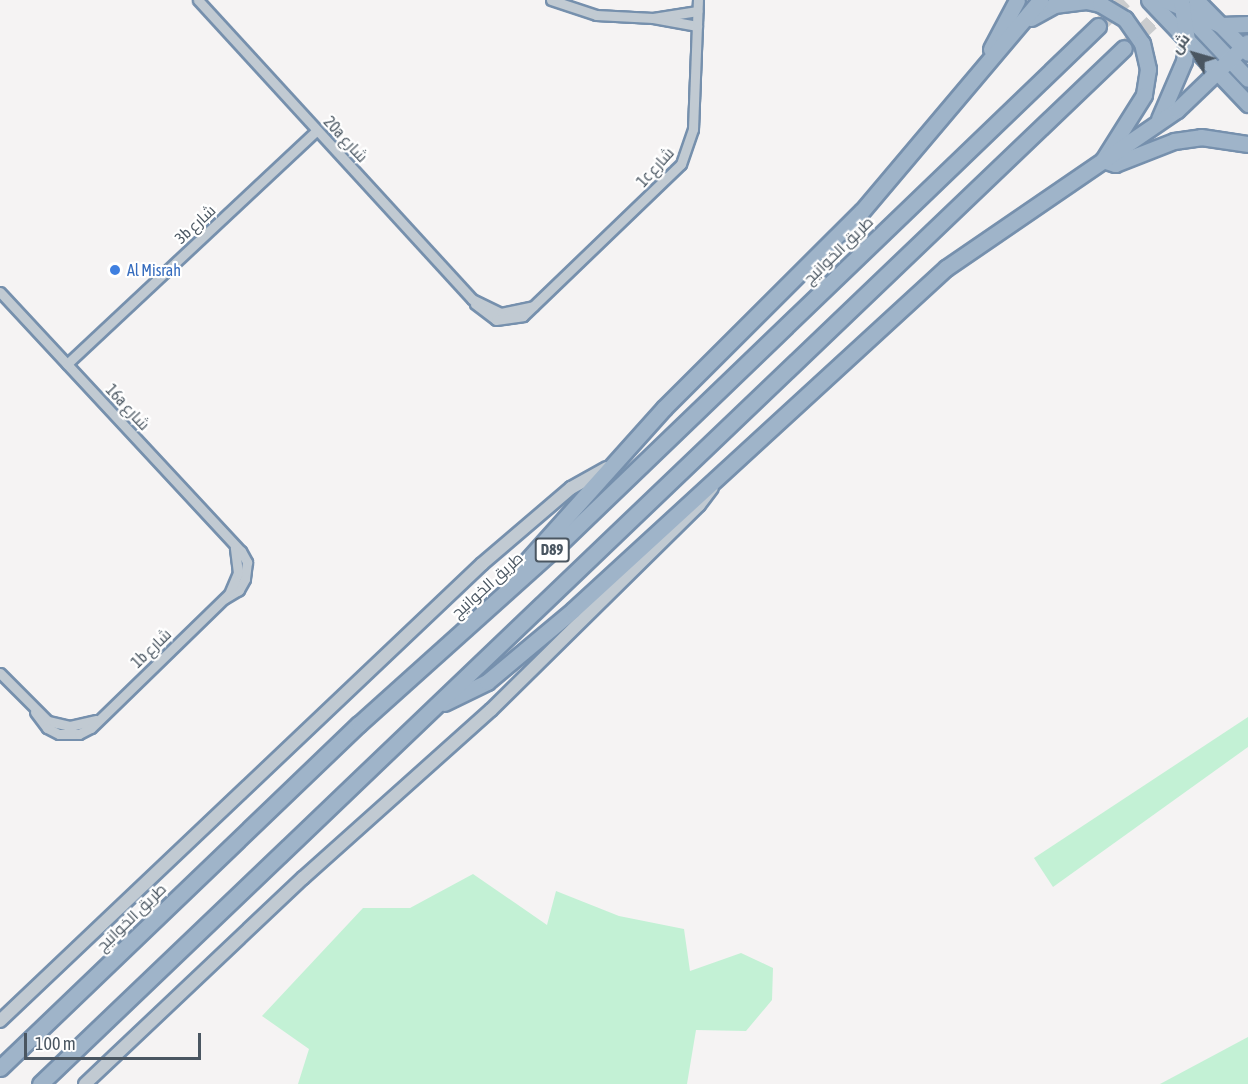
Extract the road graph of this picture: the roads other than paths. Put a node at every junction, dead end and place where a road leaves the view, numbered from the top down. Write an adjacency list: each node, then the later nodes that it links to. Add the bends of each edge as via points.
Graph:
1 (198, 0): 24 (street, 20a شارع)
2 (551, 0): 10 (street, via 596,15)
3 (698, 0): 9 (street, 1c شارع)
4 (1017, 0): 18 (highway, via 993,44)
5 (1040, 0): 18 (highway)
6 (1196, 0): 12 (highway)
7 (1157, 3): 8 (highway); 15 (highway)
8 (1180, 4): 12 (highway); 15 (highway); 19 (highway)
9 (697, 11): 10 (street); 13 (street, 1c شارع)
10 (653, 18): 13 (street)
11 (1248, 24): 12 (highway)
12 (1221, 25): 17 (highway)
13 (697, 26): 28 (street, 1c شارع, via 693,129 681,164 533,306 516,320)
14 (1098, 26): 33 (highway, طريق الخوانيج / D89)
15 (1187, 40): 20 (highway); 23 (highway, via 1178,81)
16 (1124, 48): 35 (highway, D89)
17 (1246, 48): 19 (highway)
18 (990, 60): 26 (highway, via 1002,52 1030,19 1054,5 1086,1 1100,4 1125,19 1142,43 1147,82 1138,108); 30 (highway, via 862,212)
19 (1231, 61): 20 (highway); 21 (highway)
20 (1219, 74): 22 (highway); 23 (highway)
21 (1248, 79)
22 (1248, 104)
23 (1154, 127): 26 (highway)
24 (317, 130): 28 (street, 20a شارع, via 472,298); 29 (street, 3b شارع)
25 (1248, 144): 26 (highway, via 1201,137 1174,141 1114,164)
26 (1103, 160): 31 (highway, via 946,268)
27 (0, 292): 29 (street, 16a شارع)
28 (502, 317)
29 (67, 364): 32 (street, 16a شارع, via 233,542 244,556)
30 (607, 468): 33 (highway); 36 (street, via 571,488 482,564)
31 (716, 480): 35 (highway, via 487,682); 39 (street, via 699,505 517,685 303,878)
32 (243, 573): 34 (street, 1b شارع, via 224,599 99,718 70,731 47,728)
33 (489, 608): 37 (highway, طريق الخوانيج / D89, via 359,724)
34 (0, 674)
35 (441, 704): 38 (highway, D89)
36 (0, 1021)
37 (0, 1068)
38 (40, 1084)
39 (85, 1084)

